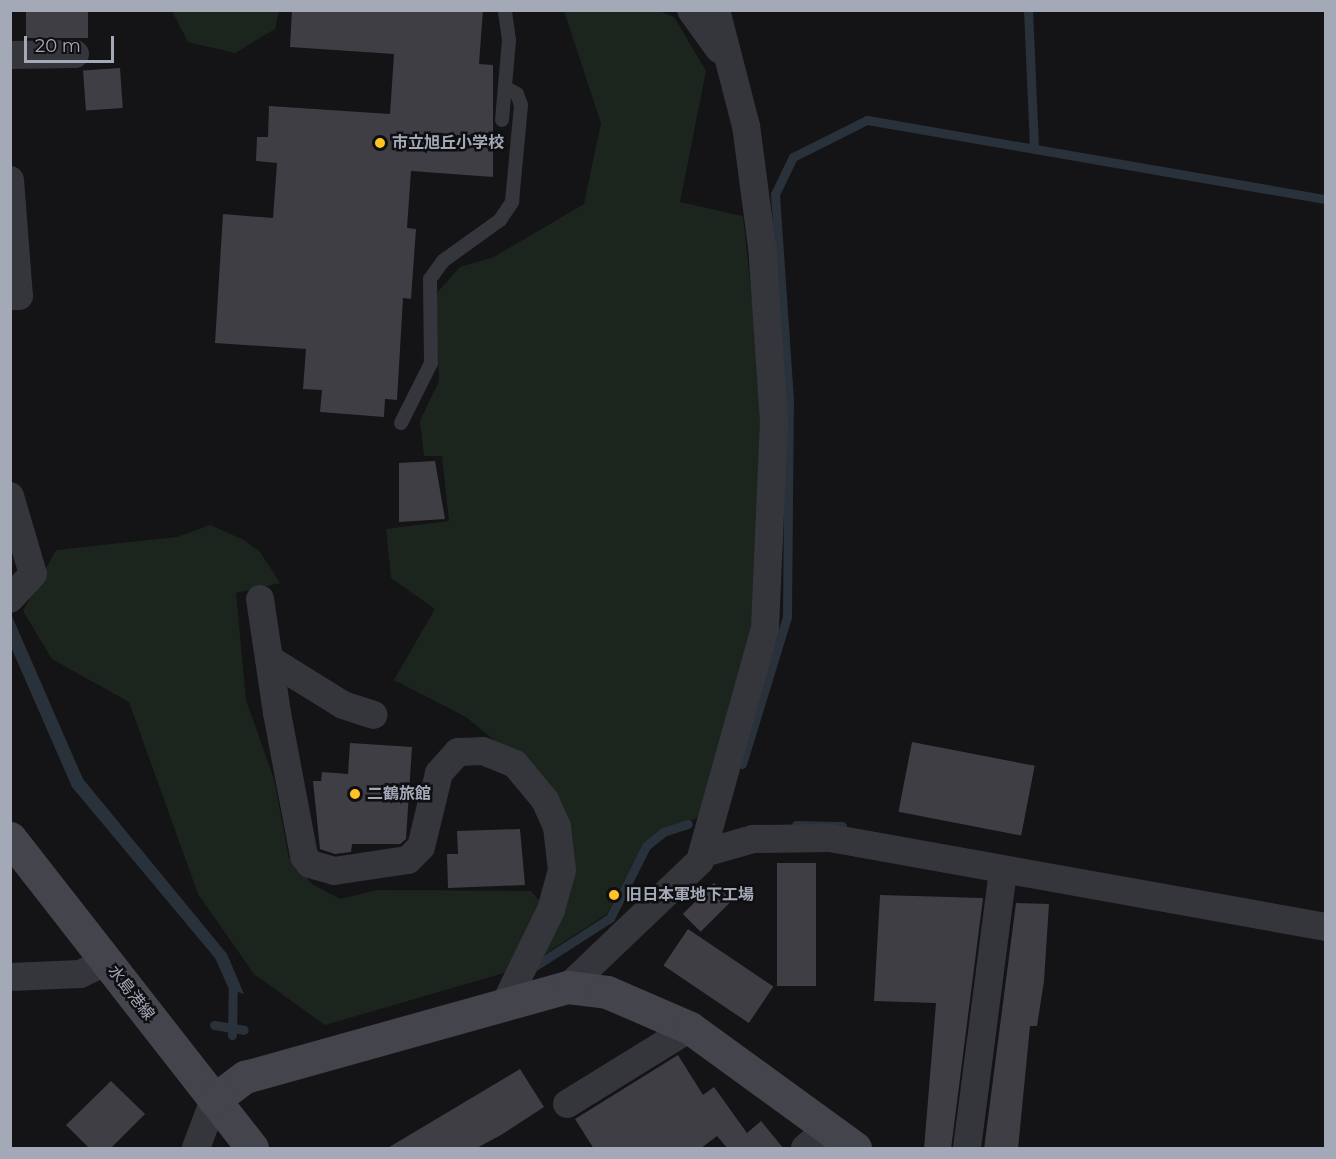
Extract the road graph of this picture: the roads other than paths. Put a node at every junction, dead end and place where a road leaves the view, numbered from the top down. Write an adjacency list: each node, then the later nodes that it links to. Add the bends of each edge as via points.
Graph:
1 (505, 10): 7 (lane)
2 (691, 10): 6 (street)
3 (716, 10): 6 (street)
4 (75, 54): 5 (street)
5 (10, 55)
6 (723, 56): 18 (street, via 746,126 762,247 774,421 765,627)
7 (506, 88): 8 (lane); 11 (lane, via 517,94 521,105 512,202 500,220 443,261 430,279 431,363)
8 (502, 120)
9 (10, 180): 10 (street, via 19,296)
10 (10, 296)
11 (401, 423)
12 (10, 496): 13 (street, via 33,574)
13 (10, 599)
14 (260, 599): 15 (street)
15 (269, 659): 16 (street, via 326,696); 24 (street, via 304,856 320,869 334,872 408,860 418,852 439,773 458,752 497,754 530,777 557,827 562,870 551,910)
16 (373, 715)
17 (10, 838): 21 (street, 水島港線)
18 (704, 853): 19 (street, via 753,839 806,836); 23 (street, via 613,950)
19 (1002, 877): 20 (street); 32 (street)
20 (1326, 927)
21 (106, 962): 22 (street, via 80,974); 26 (street, 水島港線)
22 (10, 977)
23 (568, 987): 24 (street); 25 (street, via 607,992)
24 (506, 1002): 26 (street, via 245,1077)
25 (690, 1028): 27 (street); 28 (street)
26 (214, 1100): 29 (street); 30 (street, 水島港線)
27 (567, 1104)
28 (817, 1139): 31 (street)
29 (196, 1149)
30 (252, 1149)
31 (855, 1149)
32 (967, 1149)

